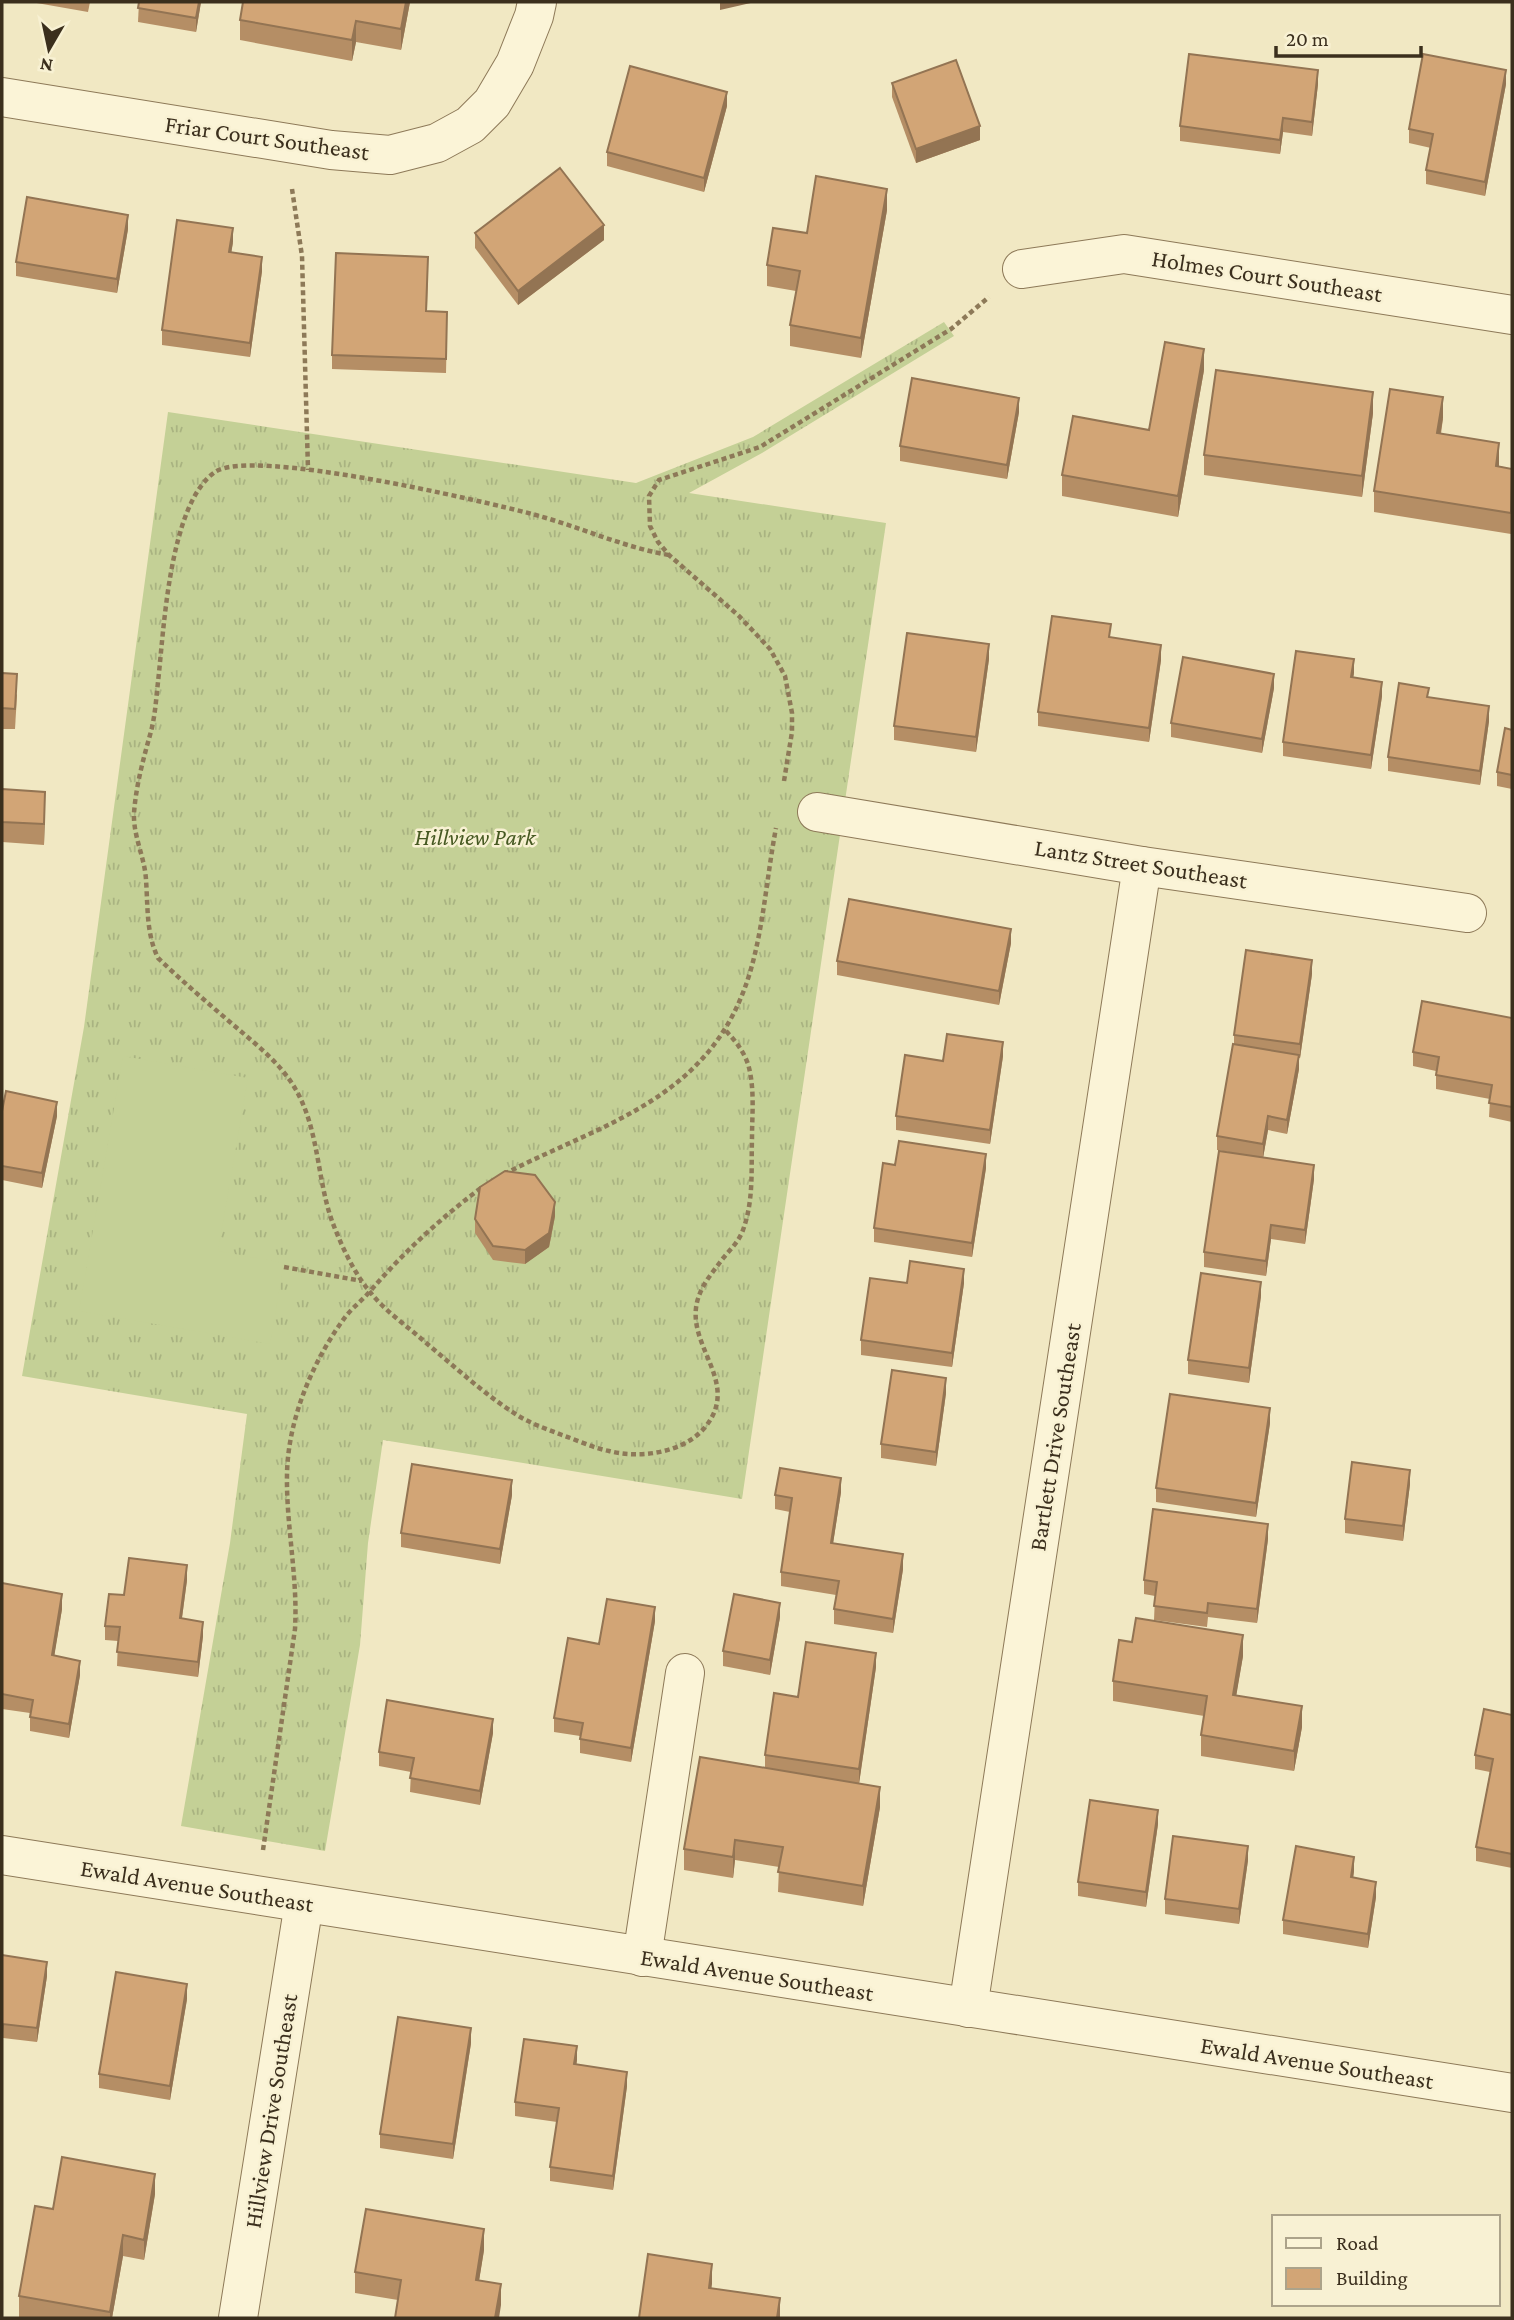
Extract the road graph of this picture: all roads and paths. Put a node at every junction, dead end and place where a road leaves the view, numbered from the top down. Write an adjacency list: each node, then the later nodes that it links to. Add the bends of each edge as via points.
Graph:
1 (537, 2): 2 (street, Friar Court Southeast, via 515,64 492,103 470,125 437,143 390,155 331,150)
2 (2, 97)
3 (292, 188): 6 (path, via 302,256)
4 (1022, 269): 5 (street, Holmes Court Southeast, via 1124,254); 7 (path, via 951,329 760,446 659,480 649,496 650,526)
5 (1512, 315)
6 (308, 470): 7 (path, via 522,512); 17 (path, via 227,466 204,483 187,511 173,562 135,828 146,875 149,937 158,958 268,1055 297,1091 312,1132 332,1220)
7 (669, 555): 8 (path, via 770,649 785,676 792,723)
8 (784, 784)
9 (817, 812): 11 (street, Lantz Street Southeast)
10 (777, 819): 13 (path, via 757,946 743,991)
11 (1142, 866): 12 (street, Lantz Street Southeast); 24 (street, Bartlett Drive Southeast)
12 (1467, 913)
13 (724, 1029): 14 (path, via 690,1073 654,1100); 18 (path, via 748,1063 752,1184 749,1211 738,1241 699,1294 699,1338 716,1380 717,1396 707,1424 697,1434 665,1451 623,1454 534,1424 487,1394)
14 (496, 1179)
15 (487, 1184): 18 (path, via 441,1218)
16 (284, 1267): 17 (path)
17 (363, 1281): 18 (path)
18 (370, 1292): 21 (path, via 347,1315 318,1361 307,1383 289,1452 295,1629)
19 (685, 1673): 23 (street)
20 (2, 1855): 21 (street, Ewald Avenue Southeast)
21 (256, 1896): 22 (street, Ewald Avenue Southeast)
22 (304, 1903): 23 (street, Ewald Avenue Southeast); 26 (street, Hillview Drive Southeast)
23 (642, 1957): 24 (street, Ewald Avenue Southeast)
24 (968, 2008): 25 (street, Ewald Avenue Southeast)
25 (1512, 2093)
26 (238, 2318)

